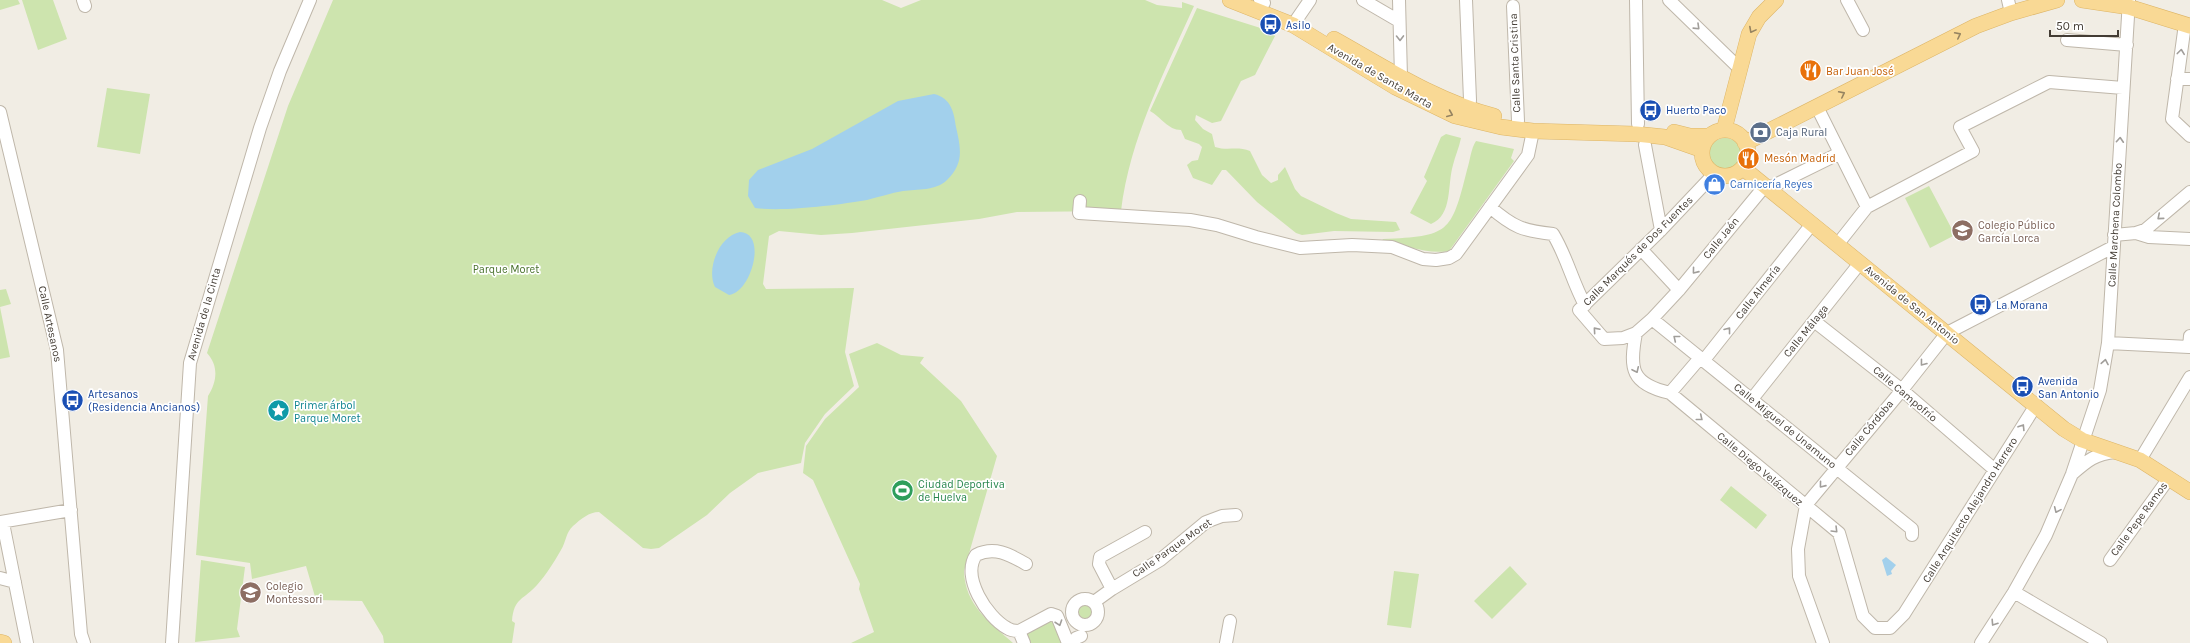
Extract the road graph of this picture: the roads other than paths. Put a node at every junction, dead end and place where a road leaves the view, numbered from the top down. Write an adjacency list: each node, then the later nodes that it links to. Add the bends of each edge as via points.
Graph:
1 (310, 0): 99 (street, Avenida de la Cinta, via 260,128 190,363)
2 (1230, 0): 18 (main road, Avenida de Santa Marta)
3 (1310, 0): 18 (street)
4 (1363, 0): 17 (street)
5 (1399, 0): 17 (street)
6 (1466, 0): 30 (street)
7 (1636, 0): 32 (street)
8 (1669, 0): 23 (street, one-way to 23)
9 (1776, 0): 23 (main road, one-way to 23, via 1759,17 1749,34)
10 (1847, 0): 20 (street)
11 (2057, 0): 16 (main road)
12 (2082, 0): 14 (main road)
13 (1260, 1): 18 (main road, Avenida de Santa Marta)
14 (2129, 4): 19 (main road); 22 (street, Calle Marchena Colombo)
15 (1513, 6): 31 (street, Calle Santa Cristina)
16 (2010, 6): 28 (main road, one-way to 16)
17 (1399, 21): 26 (street, one-way to 26)
18 (1295, 22): 26 (main road, Avenida de Santa Marta)
19 (2187, 25): 24 (street, one-way to 19)
20 (1863, 30)
21 (2067, 40): 22 (street)
22 (2127, 45): 27 (street, Calle Marchena Colombo)
23 (1740, 68): 33 (main road)
24 (2177, 79): 25 (street); 36 (street, via 2172,119)
25 (2190, 79)
26 (1398, 82): 30 (main road, Avenida de Santa Marta, via 1423,89)
27 (2123, 88): 47 (street, via 2049,82 1960,127 1973,151); 51 (street, Calle Marchena Colombo, one-way to 27)
28 (1818, 107): 37 (main road); 40 (street)
29 (0, 112): 80 (street, Calle Artesanos, via 57,350)
30 (1468, 115): 31 (main road, Avenida de Santa Marta); 34 (main road, Avenida de Santa Marta, via 1501,127)
31 (1518, 121): 32 (main road, Avenida de Santa Marta)
32 (1638, 124): 35 (main road, Avenida de Santa Marta, via 1690,136)
33 (1724, 130): 35 (main road); 37 (main road, via 1737,134)
34 (1532, 131): 39 (main road, Avenida de Santa Marta, via 1636,134 1665,138); 46 (street, via 1528,155)
35 (1709, 136): 39 (main road)
36 (2190, 136)
37 (1746, 144): 41 (main road, via 1748,156)
38 (1644, 146): 49 (street)
39 (1702, 150): 42 (main road, via 1704,164)
40 (1840, 153): 43 (street); 47 (street)
41 (1743, 168): 42 (main road, via 1729,176); 43 (main road, Avenida de San Antonio)
42 (1714, 174): 49 (street, Calle Marqués de Dos Fuentes)
43 (1766, 188): 48 (main road, Avenida de San Antonio); 57 (street, Calle Jaén, one-way to 57)
44 (2190, 192): 50 (street, one-way to 50, via 2145,230)
45 (1080, 201): 46 (street, via 1079,213 1190,220 1300,248 1352,245 1392,247 1423,259 1436,260 1456,254)
46 (1490, 207): 58 (street, via 1510,224 1536,233 1553,234 1564,251)
47 (1867, 207): 53 (street)
48 (1812, 224): 53 (main road, Avenida de San Antonio); 65 (street, Calle Almería, one-way to 48)
49 (1661, 230): 55 (street, Calle Marqués de Dos Fuentes)
50 (2136, 233): 51 (street); 52 (street, via 2149,237)
51 (2114, 235): 54 (street, Calle Marchena Colombo)
52 (2190, 239)
53 (1837, 245): 56 (main road, Avenida de San Antonio)
54 (2113, 247): 62 (street); 64 (street, Calle Marchena Colombo)
55 (1641, 249): 57 (street); 58 (street, Calle Marqués de Dos Fuentes)
56 (1860, 263): 60 (street, Calle Málaga); 62 (main road, Avenida de San Antonio)
57 (1679, 290): 59 (street, Calle Jaén)
58 (1582, 308): 61 (street, one-way to 58, via 1604,340)
59 (1652, 319): 61 (street, Calle Jaén); 65 (street, Calle Miguel de Unamuno, one-way to 59)
60 (1814, 320): 67 (street, Calle Campofrío); 69 (street, Calle Málaga)
61 (1636, 333): 68 (street, Calle Diego Velázquez, one-way to 68, via 1631,357 1634,371 1642,382)
62 (1947, 333): 67 (street, Calle Córdoba, one-way to 67); 70 (main road, Avenida de San Antonio)
63 (2190, 341): 64 (street)
64 (2108, 343): 71 (street, Calle Marchena Colombo, one-way to 64, via 2100,390)
65 (1702, 359): 68 (street, Calle Almería); 69 (street, Calle Miguel de Unamuno)
66 (2190, 377): 73 (street)
67 (1902, 390): 74 (street, Calle Córdoba); 75 (street, Calle Campofrío)
68 (1670, 393): 79 (street, Calle Diego Velázquez, one-way to 79)
69 (1752, 399): 74 (street, Calle Miguel de Unamuno)
70 (2036, 405): 71 (main road, Avenida de San Antonio, via 2064,429); 75 (street, Calle Arquitecto Alejandro Herrero, one-way to 70)
71 (2082, 440): 72 (main road, Avenida de San Antonio); 76 (street, Calle Marchena Colombo)
72 (2118, 452): 73 (main road, Avenida de San Antonio); 76 (street, via 2090,458)
73 (2140, 460): 77 (main road, Avenida de San Antonio)
74 (1836, 467): 79 (street, Calle Córdoba, one-way to 79); 84 (street, Calle Miguel de Unamuno, via 1912,529)
75 (1995, 470): 79 (street, Calle Arquitecto Alejandro Herrero, one-way to 75, via 1839,533 1863,616 1875,628 1890,628 1904,614)
76 (2072, 474): 90 (street, Calle Marchena Colombo, one-way to 90, via 2046,535)
77 (2169, 478): 78 (main road, Avenida de San Antonio); 85 (street, Calle Pepe Ramos)
78 (2190, 492)
79 (1806, 505): 103 (street, Calle Diego Velázquez, via 1798,549 1799,576)
80 (71, 510): 82 (street); 95 (street, Calle Artesanos)
81 (1236, 515): 89 (street, Calle Parque Moret, via 1222,516 1206,522 1160,560)
82 (1, 523): 88 (street)
83 (1145, 532): 89 (street, via 1100,557 1099,564)
84 (1912, 535)
85 (2110, 560)
86 (1026, 564): 93 (street, via 1000,552 986,550 976,555 970,568 972,582 987,608 1008,629)
87 (0, 578): 88 (street)
88 (15, 582): 98 (street)
89 (1112, 589): 91 (street, Calle Parque Moret)
90 (2014, 592): 104 (street, Calle Marchena Colombo, one-way to 104); 105 (street)
91 (1094, 602): 94 (street, via 1098,610 1096,618); 94 (street, via 1086,598 1074,604 1072,616)
92 (1230, 621): 102 (street)
93 (1019, 631): 100 (street); 101 (street, one-way to 101, via 1051,614 1057,616)
94 (1081, 637)
95 (81, 641)
96 (0, 642): 97 (main road)
97 (4, 643)
98 (27, 643)
99 (172, 643)
100 (1024, 643)
101 (1068, 643)
102 (1226, 643)
103 (1823, 643)
104 (1981, 643)
105 (2101, 643)

